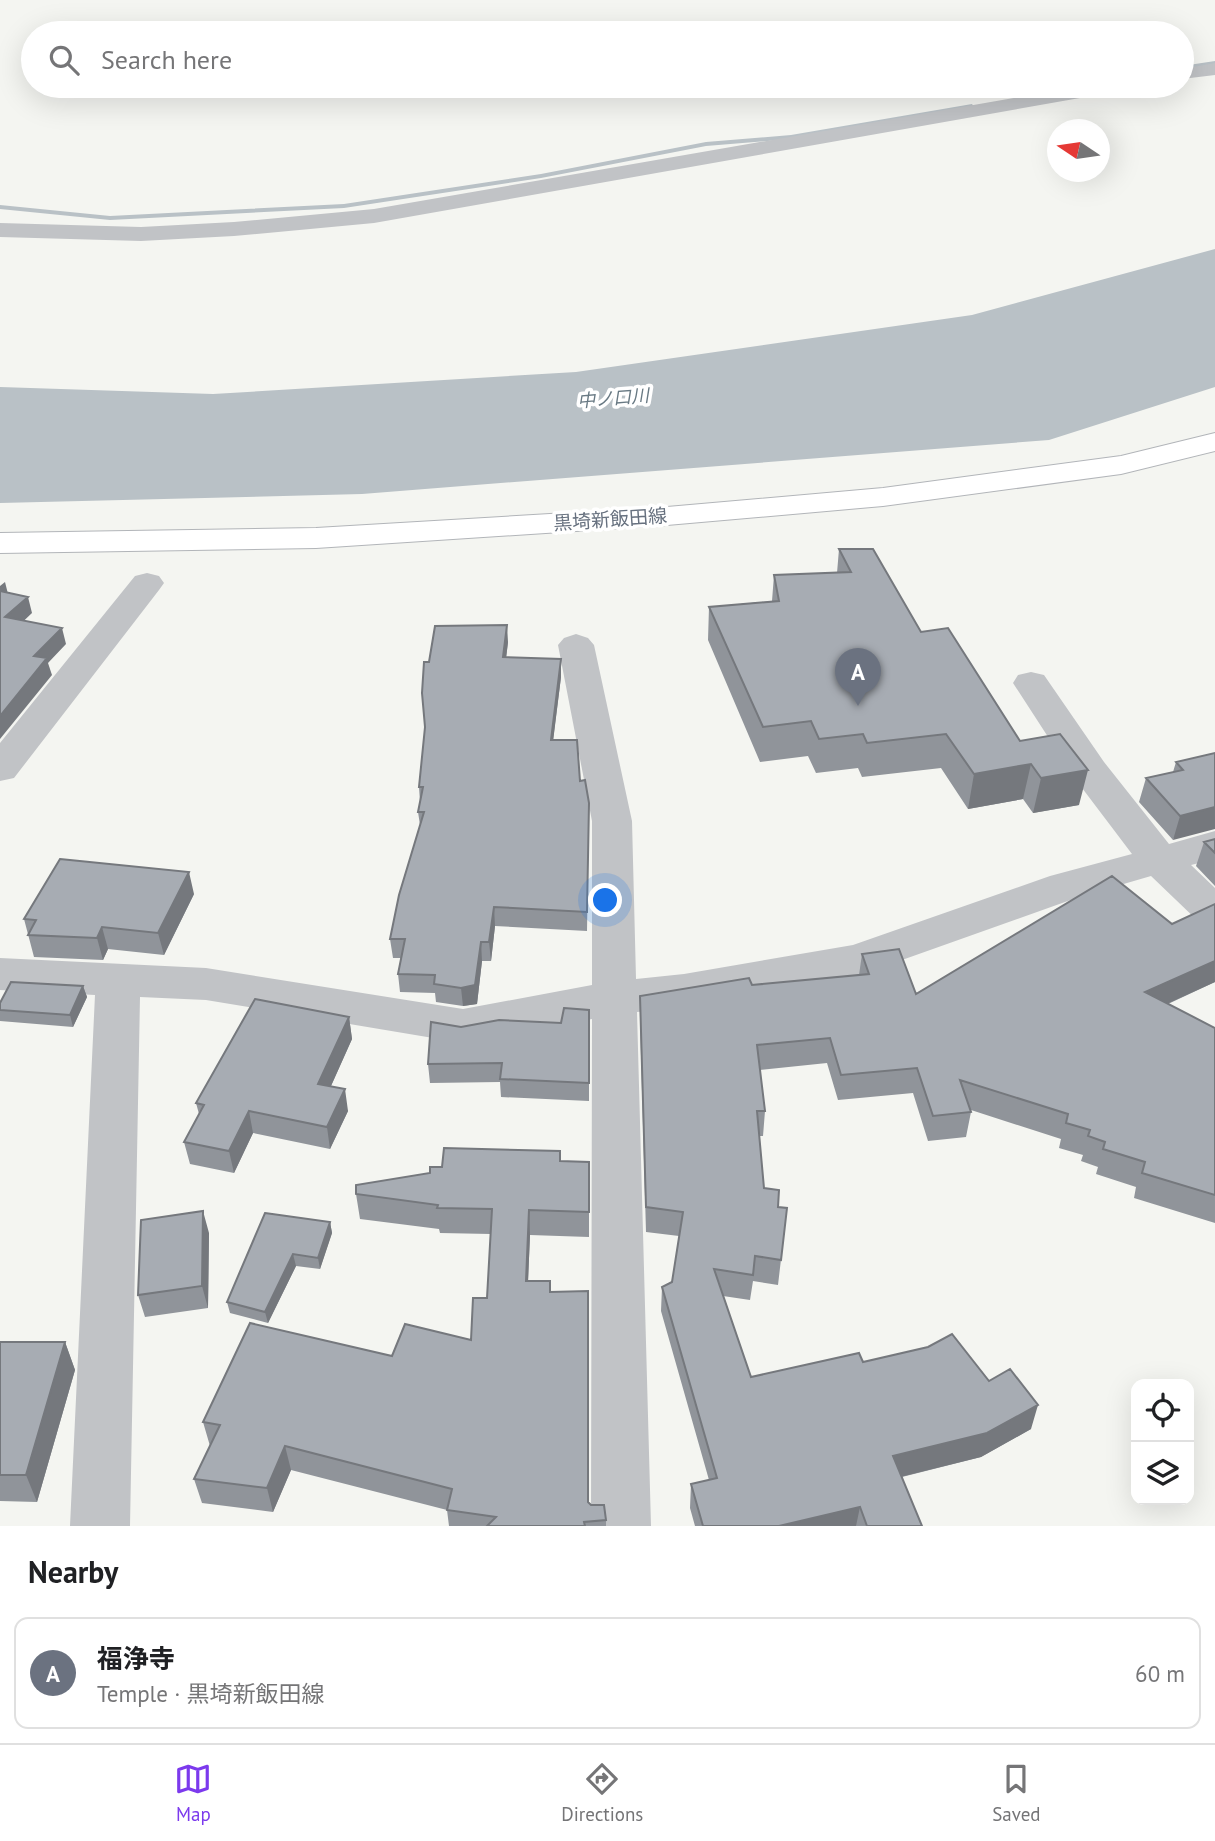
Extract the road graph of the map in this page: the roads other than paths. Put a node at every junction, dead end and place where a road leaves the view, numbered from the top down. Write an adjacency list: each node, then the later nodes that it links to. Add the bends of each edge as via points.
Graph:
1 (1215, 69): 2 (street)
2 (1194, 72)
3 (1046, 98): 4 (street, via 374,216 255,229 130,234)
4 (0, 230)
5 (1215, 442): 6 (main road, 黒埼新飯田線, via 1121,465 883,497 667,516 316,538)
6 (0, 543)
7 (147, 583): 10 (street)
8 (576, 646): 16 (street, via 612,821)
9 (1031, 683): 12 (street, via 1090,771)
10 (0, 769)
11 (1215, 845): 12 (street)
12 (1159, 860): 13 (street); 16 (street, via 1065,886 857,960 684,991)
13 (1215, 912)
14 (0, 974): 15 (street)
15 (118, 979): 16 (street, via 206,984 463,1026); 17 (street)
16 (614, 998): 18 (street)
17 (100, 1526)
18 (621, 1526)

